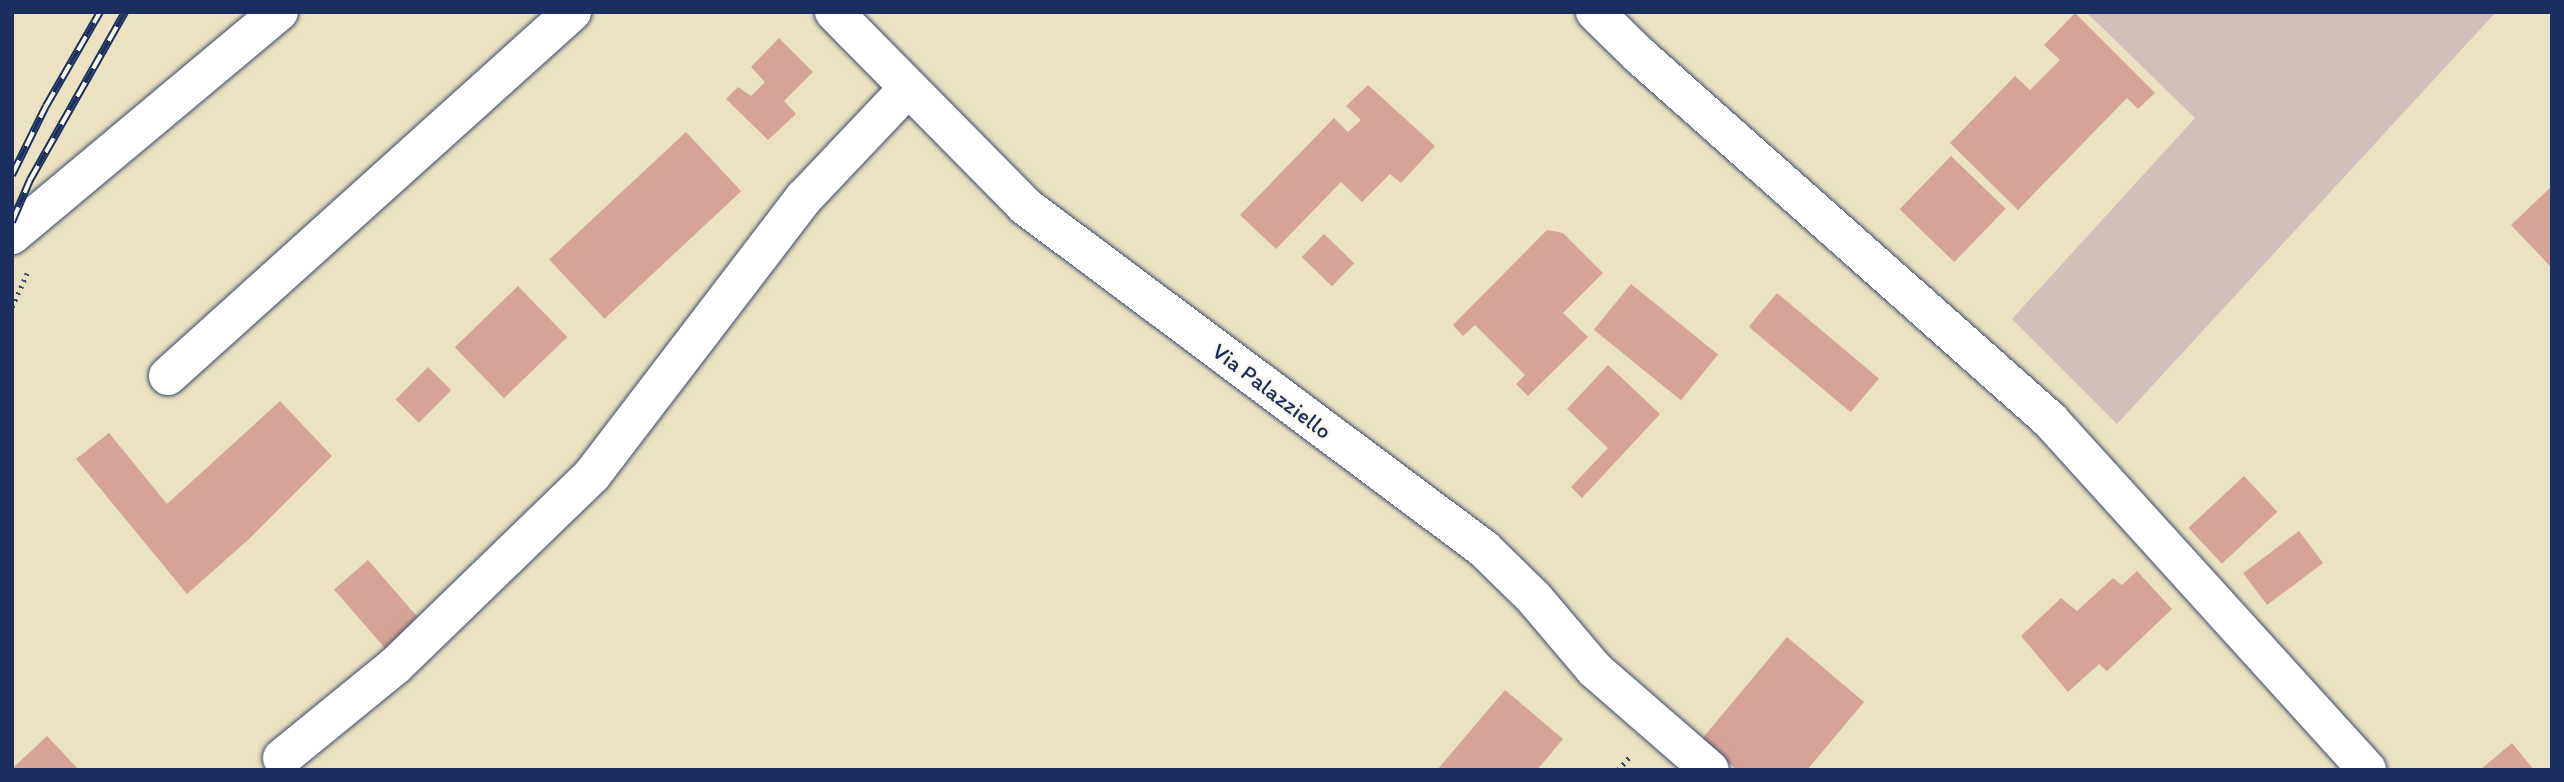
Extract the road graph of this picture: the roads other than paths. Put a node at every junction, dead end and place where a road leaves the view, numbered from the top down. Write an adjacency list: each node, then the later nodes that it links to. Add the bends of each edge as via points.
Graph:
1 (279, 12): 6 (street)
2 (572, 12): 7 (street)
3 (834, 12): 5 (street, Via Palazziello)
4 (1595, 12): 11 (street, via 2050,420)
5 (907, 89): 8 (street, Via Palazziello, via 1025,206 1484,549 1534,598); 9 (street, via 804,198 592,475 395,666)
6 (12, 235)
7 (168, 376)
8 (1667, 757): 10 (street, Via Palazziello)
9 (282, 758)
10 (1710, 770)
11 (2367, 770)

